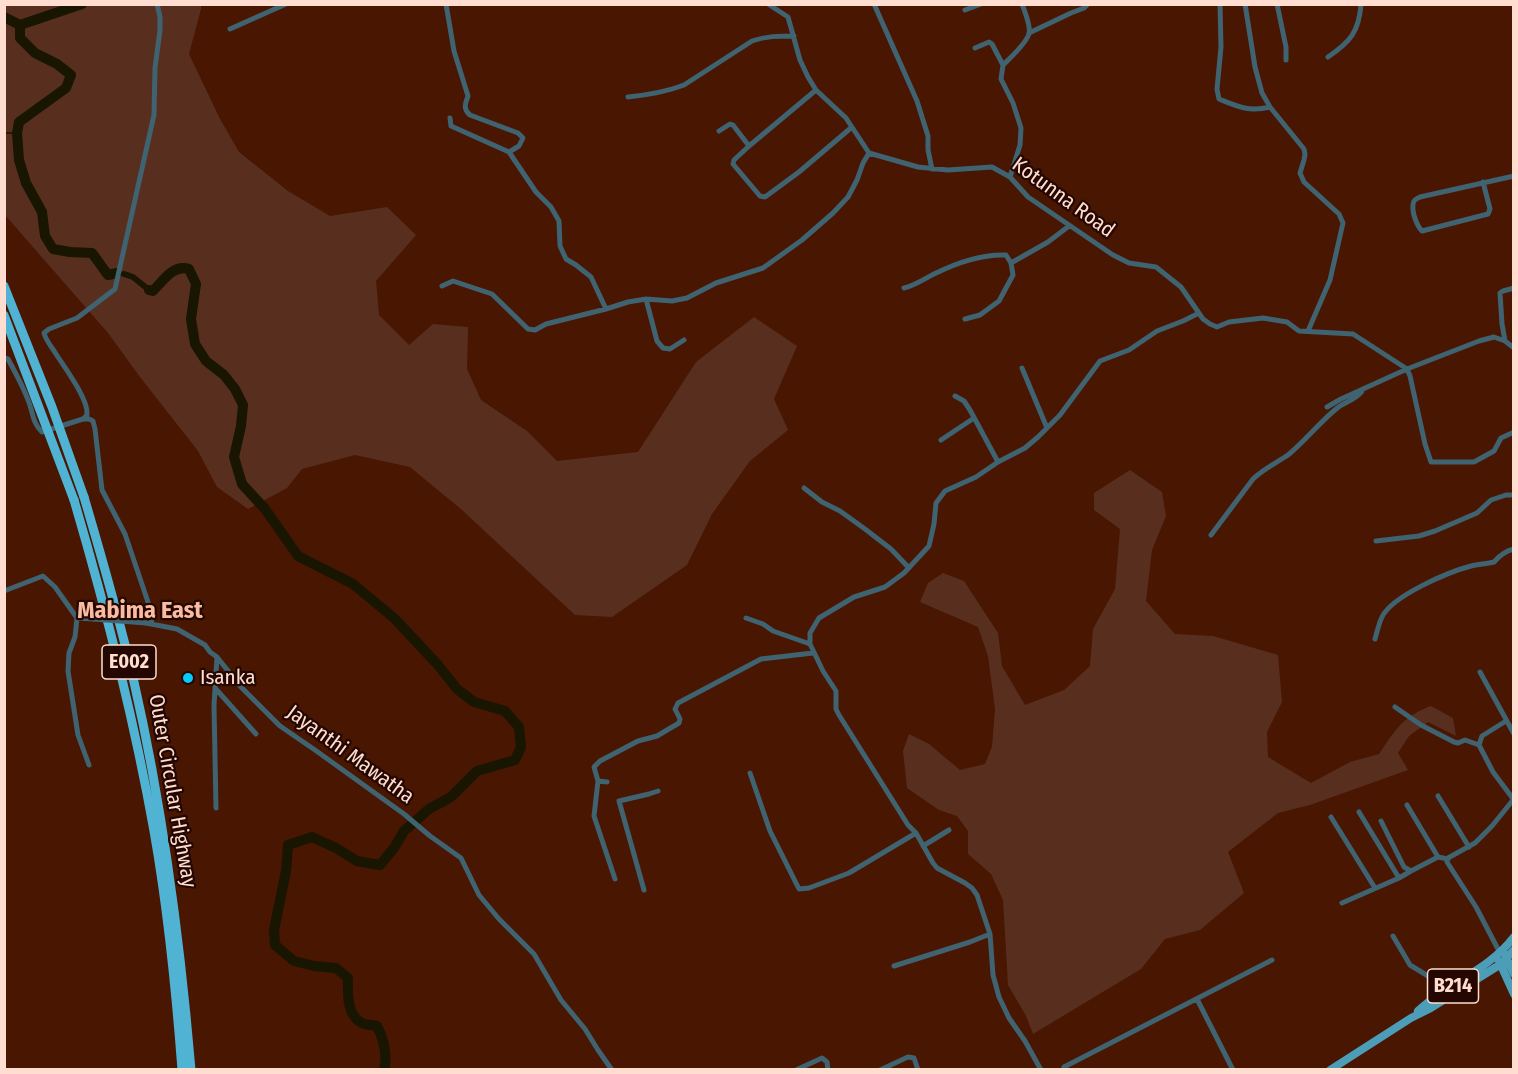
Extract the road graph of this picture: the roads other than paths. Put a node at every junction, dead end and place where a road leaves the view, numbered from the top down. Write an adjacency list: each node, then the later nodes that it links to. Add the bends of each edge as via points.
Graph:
1 (157, 4): 56 (street, via 160,30 154,115 115,289 77,318 44,333 84,399 88,411)
2 (286, 4): 14 (street)
3 (446, 4): 28 (street, via 454,51 468,96 466,112 518,133 523,138)
4 (768, 4): 16 (street, via 789,17)
5 (874, 4): 30 (street, via 917,101 928,136)
6 (981, 4): 13 (street)
7 (1022, 4): 15 (street)
8 (1088, 4): 15 (street)
9 (1220, 4): 23 (street, via 1220,99 1256,111)
10 (1245, 4): 23 (street, via 1255,68)
11 (1277, 4): 19 (street)
12 (1361, 4): 18 (street, via 1358,24 1349,40)
13 (965, 10)
14 (230, 29)
15 (1029, 33): 20 (street)
16 (794, 36): 21 (street, via 800,60); 22 (street, via 752,41 684,85)
17 (975, 48): 20 (street, via 989,42)
18 (1328, 57)
19 (1286, 60)
20 (1003, 65): 32 (street, via 1001,79 1022,128)
21 (816, 90): 25 (street); 27 (street)
22 (628, 97)
23 (1270, 108): 45 (street, via 1304,149 1300,173 1304,182 1339,214 1343,223 1330,280)
24 (450, 118): 28 (street, via 451,126)
25 (852, 127): 27 (street, via 765,197 733,164); 29 (street)
26 (719, 131): 27 (street, via 733,125)
27 (749, 146)
28 (509, 152): 41 (street, via 559,221 560,246 566,259 591,277)
29 (869, 153): 30 (street, Kotunna Road); 40 (street, via 848,197 802,240 764,268 716,283 687,298)
30 (932, 169): 32 (street, Kotunna Road, via 992,167)
31 (1514, 176): 33 (street)
32 (1010, 177): 34 (street, Kotunna Road, via 1028,198)
33 (1483, 182): 33 (street, via 1488,214 1422,231 1417,226 1414,201)
34 (1069, 226): 35 (street); 42 (street, Kotunna Road, via 1129,263 1156,267 1181,287)
35 (1011, 263): 38 (street, via 1006,255 992,254 963,261); 44 (street, via 1013,275 999,301 980,315)
36 (4, 286): 63 (highway, Outer Circular Highway / E002, bridge, via 52,407)
37 (442, 286): 41 (street, via 453,281 492,294 528,329 535,330)
38 (904, 288)
39 (1514, 288): 47 (street, via 1500,293)
40 (646, 299): 41 (street); 46 (street, via 657,341 663,348 670,349)
41 (606, 309)
42 (1199, 313): 45 (street, Kotunna Road, via 1217,327 1263,318 1287,322); 57 (street, via 1100,361)
43 (4, 315): 63 (highway, Outer Circular Highway / E002, bridge)
44 (965, 319)
45 (1308, 332): 51 (street, Kotunna Road, via 1353,334)
46 (684, 340)
47 (1506, 341): 48 (street); 51 (street, via 1494,337)
48 (1514, 348)
49 (4, 358): 56 (street, via 19,380 35,424 42,432)
50 (1022, 368): 57 (street)
51 (1407, 369): 52 (street); 58 (street, via 1431,462 1474,462 1494,451 1501,438)
52 (1363, 389): 54 (street); 64 (street, via 1334,410 1288,454 1259,473)
53 (955, 396): 55 (street, via 964,401)
54 (1327, 407)
55 (974, 418): 59 (street); 60 (street)
56 (83, 419): 71 (street, via 93,421 102,490 125,534 150,608)
57 (1047, 428): 60 (street, via 1025,448)
58 (1514, 432)
59 (941, 440)
60 (998, 462): 67 (street, via 945,491 936,503 929,546)
61 (804, 488): 67 (street, via 865,529)
62 (1514, 495): 65 (street, via 1491,500 1477,513 1435,531)
63 (79, 498): 96 (highway, Outer Circular Highway / E002)
64 (1211, 535)
65 (1376, 541)
66 (1514, 549): 72 (street, via 1494,562 1471,565 1413,590 1382,616)
67 (909, 568): 73 (street, via 885,586 854,597 819,618 810,633)
68 (4, 591): 69 (street, via 43,576)
69 (77, 618): 71 (street, Jayanthi Mawatha, bridge); 83 (street, via 68,671 78,735)
70 (746, 618): 73 (street)
71 (149, 624): 75 (street, Jayanthi Mawatha, via 177,629)
72 (1375, 639)
73 (810, 644): 74 (street)
74 (813, 653): 85 (street, via 761,659 678,703 675,709 681,719 679,723 600,761 594,766); 97 (street, via 836,691 839,715)
75 (217, 657): 77 (street); 124 (street, Jayanthi Mawatha, via 280,726 461,858 479,896 534,954 561,1000)
76 (1480, 672): 79 (street)
77 (215, 688): 80 (street); 91 (street)
78 (1395, 707): 82 (street, via 1454,742 1465,740)
79 (1506, 721): 81 (street); 82 (street, via 1482,735)
80 (255, 734)
81 (1514, 734)
82 (1479, 745): 89 (street)
83 (89, 765)
84 (750, 773): 97 (street, via 770,831 799,889 849,873)
85 (598, 781): 86 (street); 104 (street, via 594,816)
86 (607, 782)
87 (658, 791): 106 (street, via 619,801)
88 (1438, 796): 99 (street)
89 (1513, 800): 99 (street)
90 (1407, 805): 100 (street)
91 (216, 808)
92 (1359, 812): 103 (street)
93 (1332, 817): 105 (street)
94 (1382, 821): 102 (street, via 1404,867)
95 (949, 830): 98 (street)
96 (158, 831): 122 (highway, Outer Circular Highway / E002); 123 (highway, Outer Circular Highway / E002, via 179,949)
97 (916, 833): 98 (street)
98 (923, 846): 108 (street, via 938,868 972,888)
99 (1469, 847): 101 (street)
100 (1438, 857): 101 (street); 102 (street)
101 (1448, 859): 112 (street)
102 (1411, 871): 103 (street)
103 (1399, 878): 105 (street)
104 (615, 879)
105 (1375, 888): 107 (street)
106 (644, 890)
107 (1342, 903)
108 (990, 934): 114 (street); 121 (street, via 999,997)
109 (1393, 936): 116 (street, via 1410,964 1428,976)
110 (1514, 937): 112 (main road, B214)
111 (1514, 950): 112 (main road, B214)
112 (1501, 956): 115 (main road); 116 (main road, B214); 117 (main road); 119 (main road, B214)
113 (1272, 960): 118 (street)
114 (894, 966)
115 (1514, 974)
116 (1440, 993): 119 (main road, B214)
117 (1514, 994)
118 (1197, 999): 120 (street); 129 (street)
119 (1411, 1018): 130 (main road, B214)
120 (1064, 1067)
121 (1040, 1069)
122 (182, 1070)
123 (190, 1070)
124 (612, 1070)
125 (796, 1070): 126 (street, via 822,1058)
126 (828, 1070)
127 (880, 1070): 128 (street, via 908,1057 914,1058)
128 (918, 1070)
129 (1233, 1070)
130 (1330, 1070)

